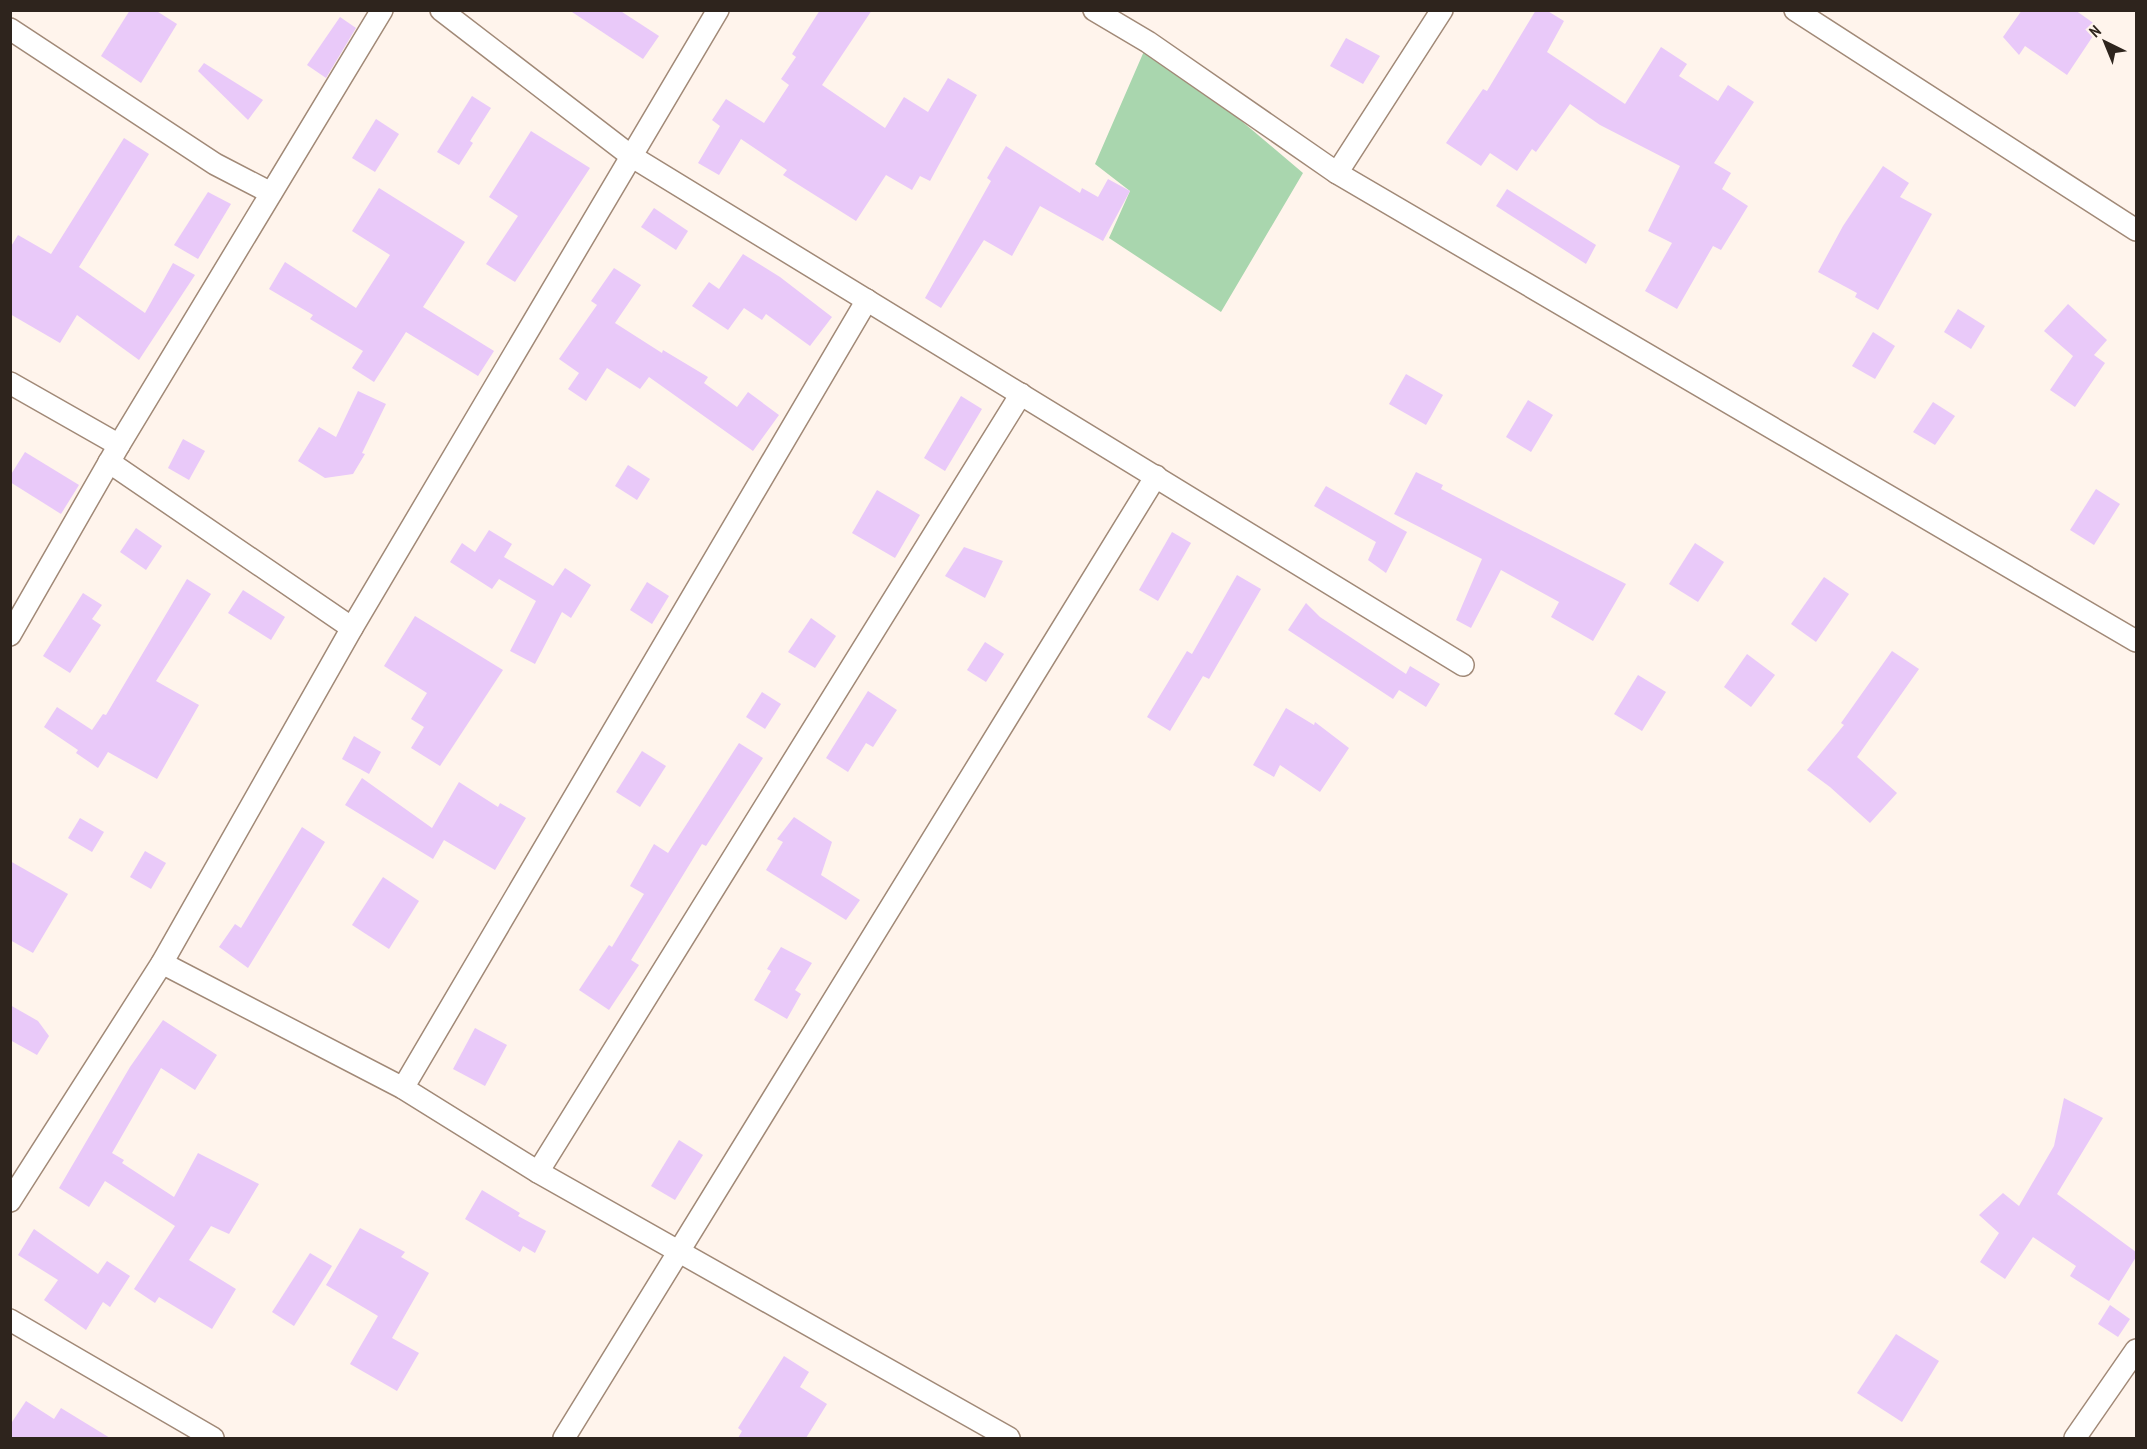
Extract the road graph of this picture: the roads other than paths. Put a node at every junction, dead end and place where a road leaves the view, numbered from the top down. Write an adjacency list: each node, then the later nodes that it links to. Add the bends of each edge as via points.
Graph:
1 (382, 10): 10 (street)
2 (441, 10): 8 (street)
3 (718, 10): 8 (street)
4 (1094, 10): 9 (street, via 1148,42)
5 (1442, 10): 9 (street)
6 (1795, 10): 11 (street)
7 (10, 29): 10 (street, via 215,164)
8 (631, 156): 12 (street); 17 (street)
9 (1336, 173): 19 (street)
10 (271, 194): 15 (street)
11 (2136, 230)
12 (867, 300): 14 (street); 22 (street)
13 (10, 383): 15 (street)
14 (1021, 394): 16 (street); 23 (street)
15 (114, 453): 17 (street); 18 (street)
16 (1156, 476): 20 (street); 25 (street)
17 (352, 628): 21 (street)
18 (10, 636)
19 (2136, 641)
20 (1463, 665)
21 (162, 963): 22 (street); 24 (street)
22 (404, 1088): 23 (street)
23 (538, 1172): 25 (street)
24 (10, 1201)
25 (680, 1253): 29 (street); 30 (street)
26 (10, 1320): 28 (street)
27 (2136, 1350): 31 (street)
28 (213, 1438)
29 (564, 1438)
30 (1009, 1438)
31 (2075, 1438)

